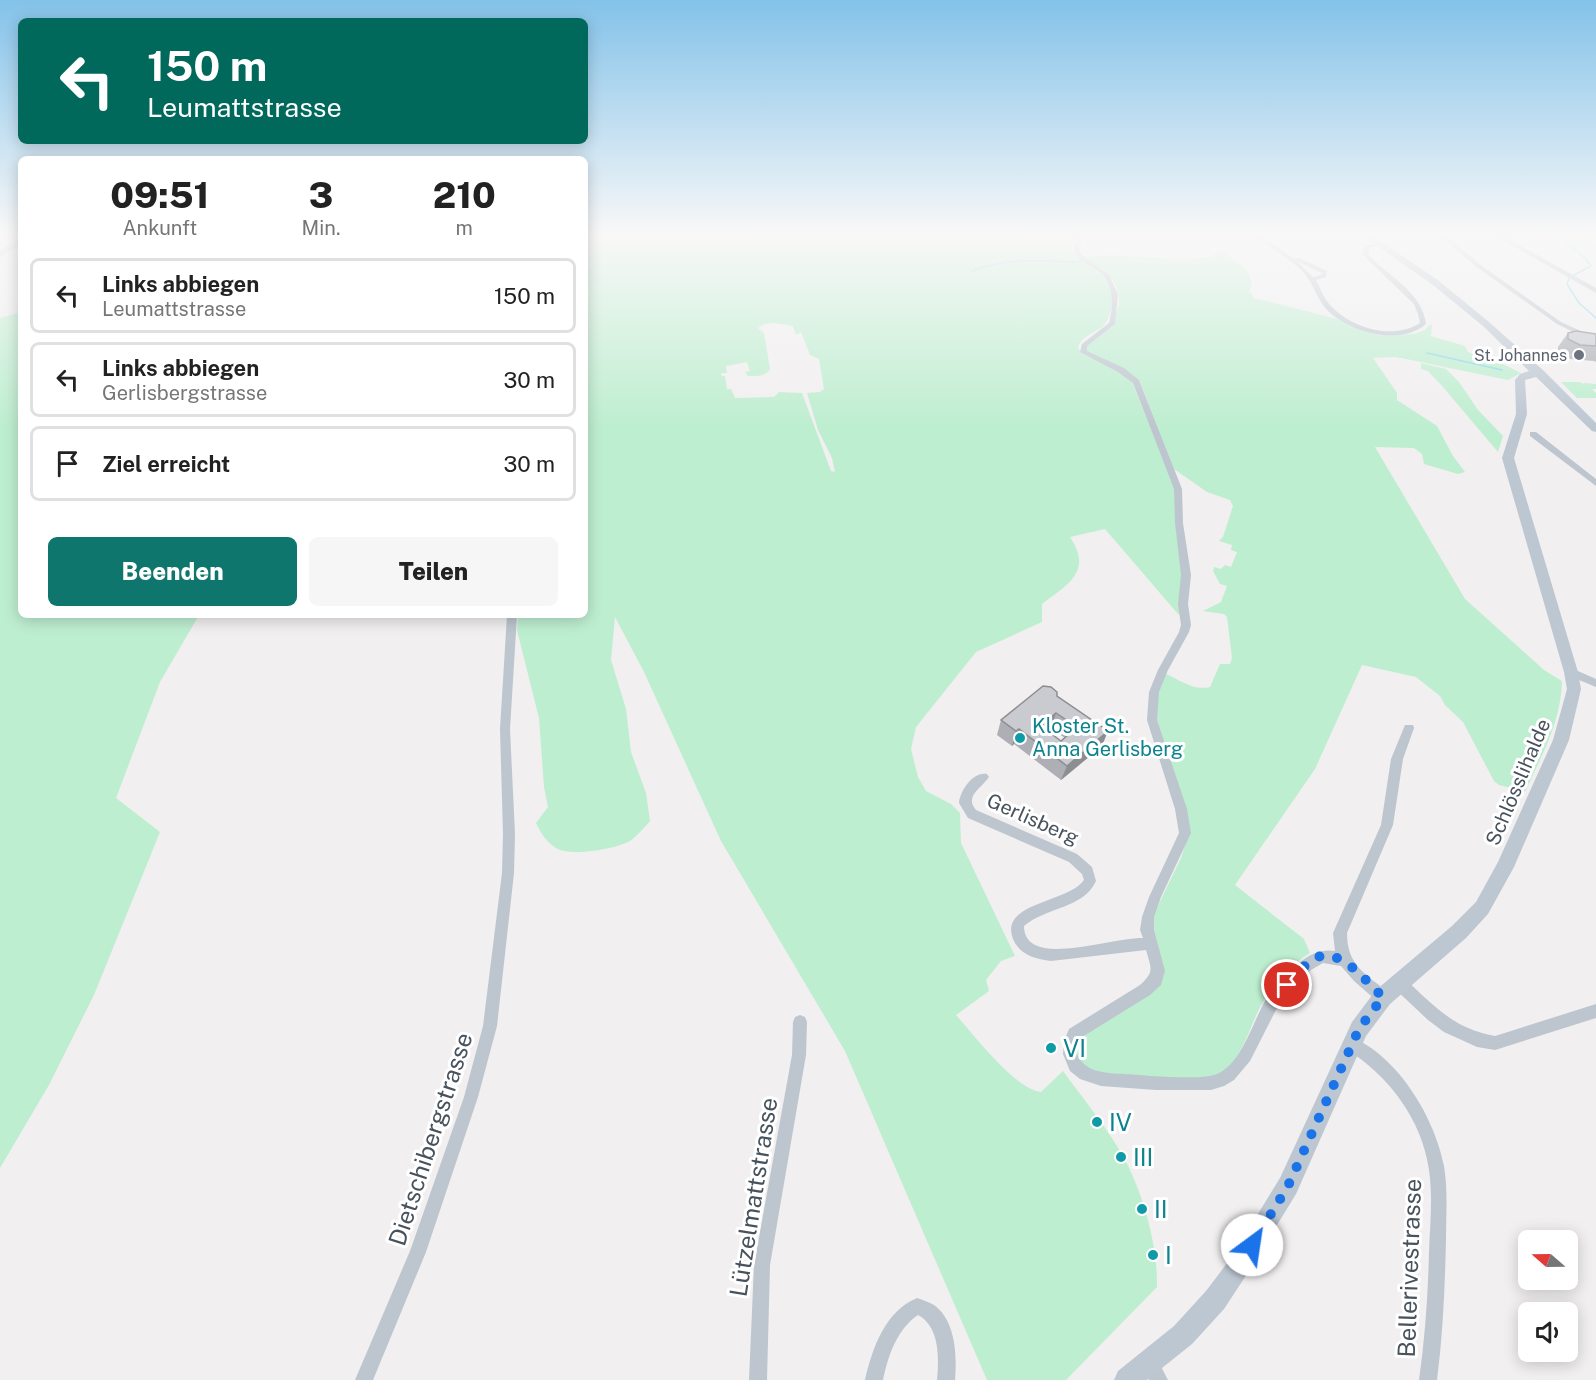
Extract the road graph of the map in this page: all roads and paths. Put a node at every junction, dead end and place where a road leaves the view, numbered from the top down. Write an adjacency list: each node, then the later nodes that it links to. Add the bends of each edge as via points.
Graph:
1 (1115, 297): 16 (street, via 1112,324 1084,345 1083,352 1137,382 1176,482 1185,556 1184,633 1163,670 1151,707 1155,737 1181,809 1185,833 1148,917)
2 (1324, 297): 3 (street, via 1330,309 1350,323 1404,333 1424,324)
3 (1411, 297)
4 (1454, 297): 7 (main road)
5 (1523, 297): 6 (street, via 1559,323)
6 (1596, 341)
7 (1545, 377): 8 (main road); 12 (main road, Schlösslihalde, via 1520,380 1522,412 1510,445 1509,465)
8 (1596, 429)
9 (1533, 434): 10 (street)
10 (1596, 483)
11 (512, 618): 24 (street, Dietschibergstrasse, via 505,729 508,873 490,1026 471,1097 418,1252)
12 (1571, 672): 13 (street); 18 (main road, Schlösslihalde, via 1574,689 1561,740 1492,891 1459,932)
13 (1596, 683)
14 (1409, 728): 17 (street, via 1396,759 1386,825 1340,933)
15 (983, 777): 16 (street, Gerlisberg, via 964,797 972,814 1073,858 1089,875 1083,891 1018,921 1020,941 1026,947 1043,954)
16 (1150, 944): 17 (street, via 1158,971 1156,980 1074,1034 1069,1042 1073,1063 1093,1078 1183,1084 1218,1081 1233,1072 1275,998 1300,971 1318,957)
17 (1343, 960): 19 (street)
18 (1398, 983): 19 (main road, Schlösslihalde); 20 (street, via 1449,1027 1477,1040 1495,1043)
19 (1376, 1006): 22 (main road, Schlösslihalde)
20 (1596, 1011)
21 (800, 1022): 25 (street, Lützelmattstrasse, via 799,1055 762,1265)
22 (1351, 1044): 23 (main road, Schlösslihalde, via 1288,1186 1215,1300); 29 (street, Bellerivestrasse, via 1386,1070 1406,1097 1428,1136 1436,1163 1437,1290)
23 (1154, 1371): 28 (main road, Schlösslihalde)
24 (364, 1380)
25 (758, 1380)
26 (874, 1380): 27 (street, via 896,1324 907,1310 916,1306 933,1313 939,1324 945,1341)
27 (946, 1380)
28 (1127, 1380)
29 (1428, 1380)

